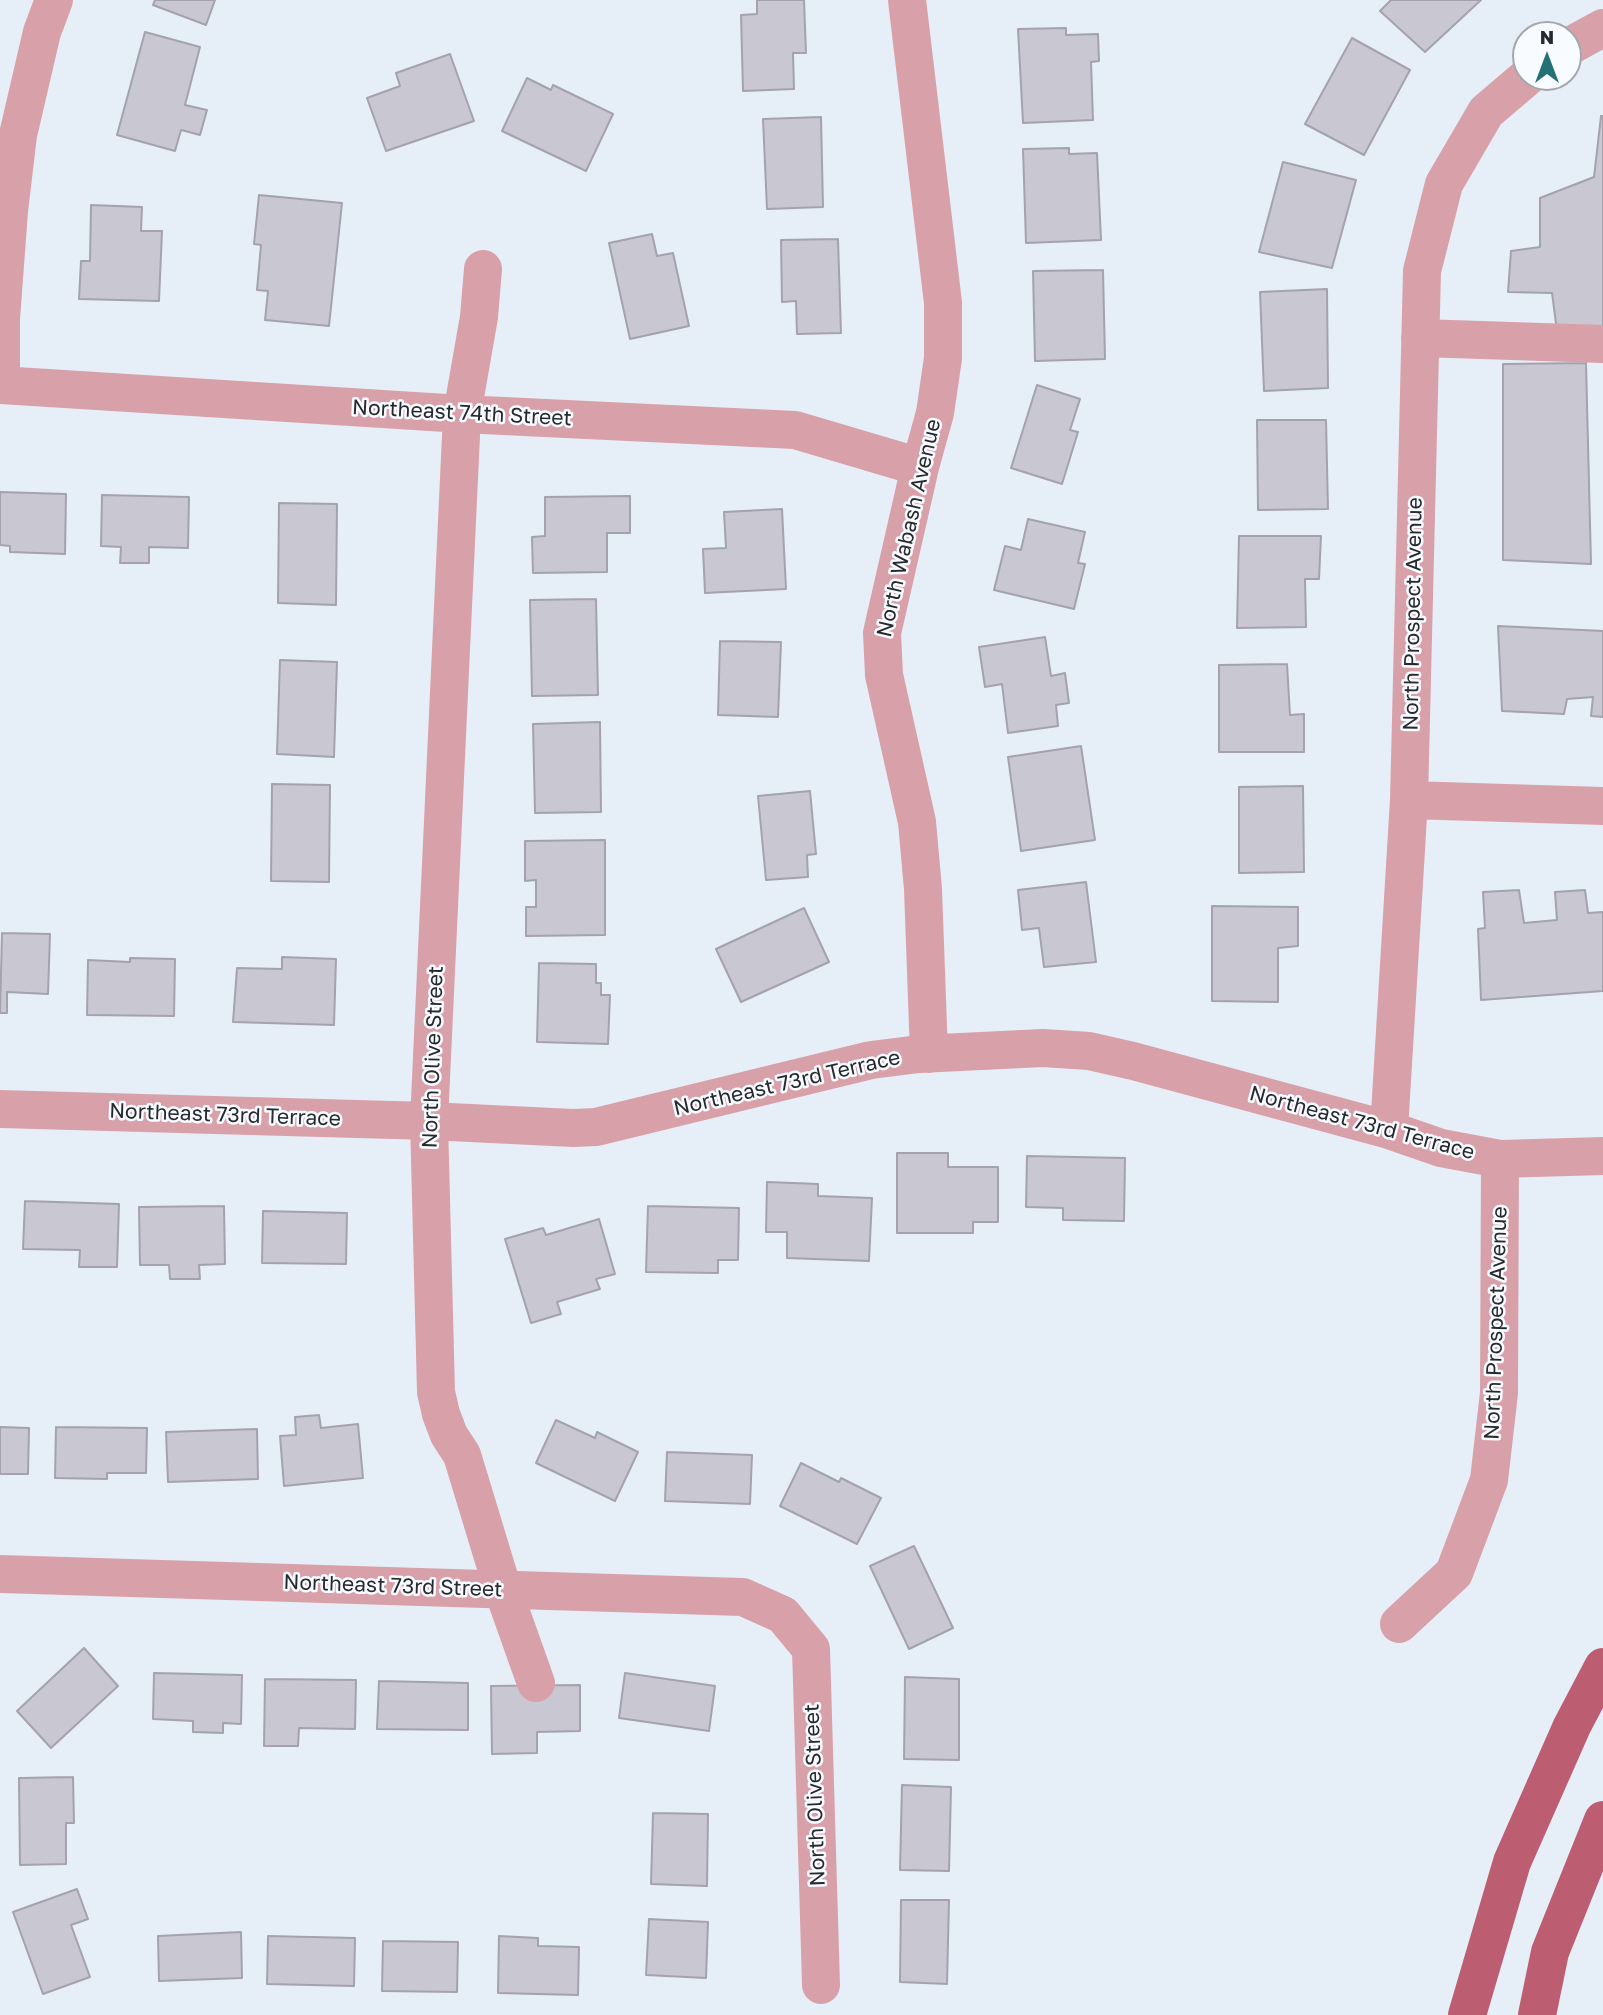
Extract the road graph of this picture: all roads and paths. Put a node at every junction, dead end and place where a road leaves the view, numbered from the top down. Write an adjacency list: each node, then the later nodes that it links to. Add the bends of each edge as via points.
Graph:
1 (54, 0): 9 (street, via 18,135 1,319)
2 (907, 0): 11 (street, North Wabash Avenue, via 943,303 943,358 935,413)
3 (1603, 28): 4 (street)
4 (1582, 39)
5 (1512, 90): 7 (street, North Prospect Avenue, via 1486,112 1444,184 1422,271)
6 (483, 269): 10 (street, North Olive Street)
7 (1420, 338): 8 (street); 12 (street, North Prospect Avenue)
8 (1603, 344)
9 (0, 385): 10 (street, Northeast 74th Street)
10 (462, 414): 11 (street, Northeast 74th Street, via 795,430); 16 (street, North Olive Street)
11 (920, 467): 14 (street, North Wabash Avenue, via 882,633 884,674 917,822)
12 (1409, 800): 13 (street); 17 (street, North Prospect Avenue)
13 (1603, 806)
14 (929, 1054): 16 (street, Northeast 73rd Terrace, via 871,1060 596,1127); 17 (street, Northeast 73rd Terrace, via 1043,1048 1089,1051)
15 (0, 1109): 16 (street, Northeast 73rd Terrace)
16 (429, 1121): 21 (street, North Olive Street, via 436,1391 445,1424 462,1455)
17 (1389, 1130): 19 (street, Northeast 73rd Terrace, via 1441,1148)
18 (1603, 1156): 19 (street, Northeast 73rd Terrace)
19 (1500, 1159): 23 (street, North Prospect Avenue, via 1499,1393 1489,1480 1454,1573)
20 (0, 1574): 21 (street, Northeast 73rd Street)
21 (503, 1590): 22 (street, Northeast 73rd Street, via 743,1597); 25 (street, North Olive Street)
22 (783, 1615): 27 (street, North Olive Street, via 811,1649)
23 (1399, 1624)
24 (1603, 1667): 28 (main road, via 1512,1862)
25 (536, 1683)
26 (1603, 1819): 29 (main road, via 1550,1952)
27 (821, 1985)
28 (1467, 2015)
29 (1537, 2015)

